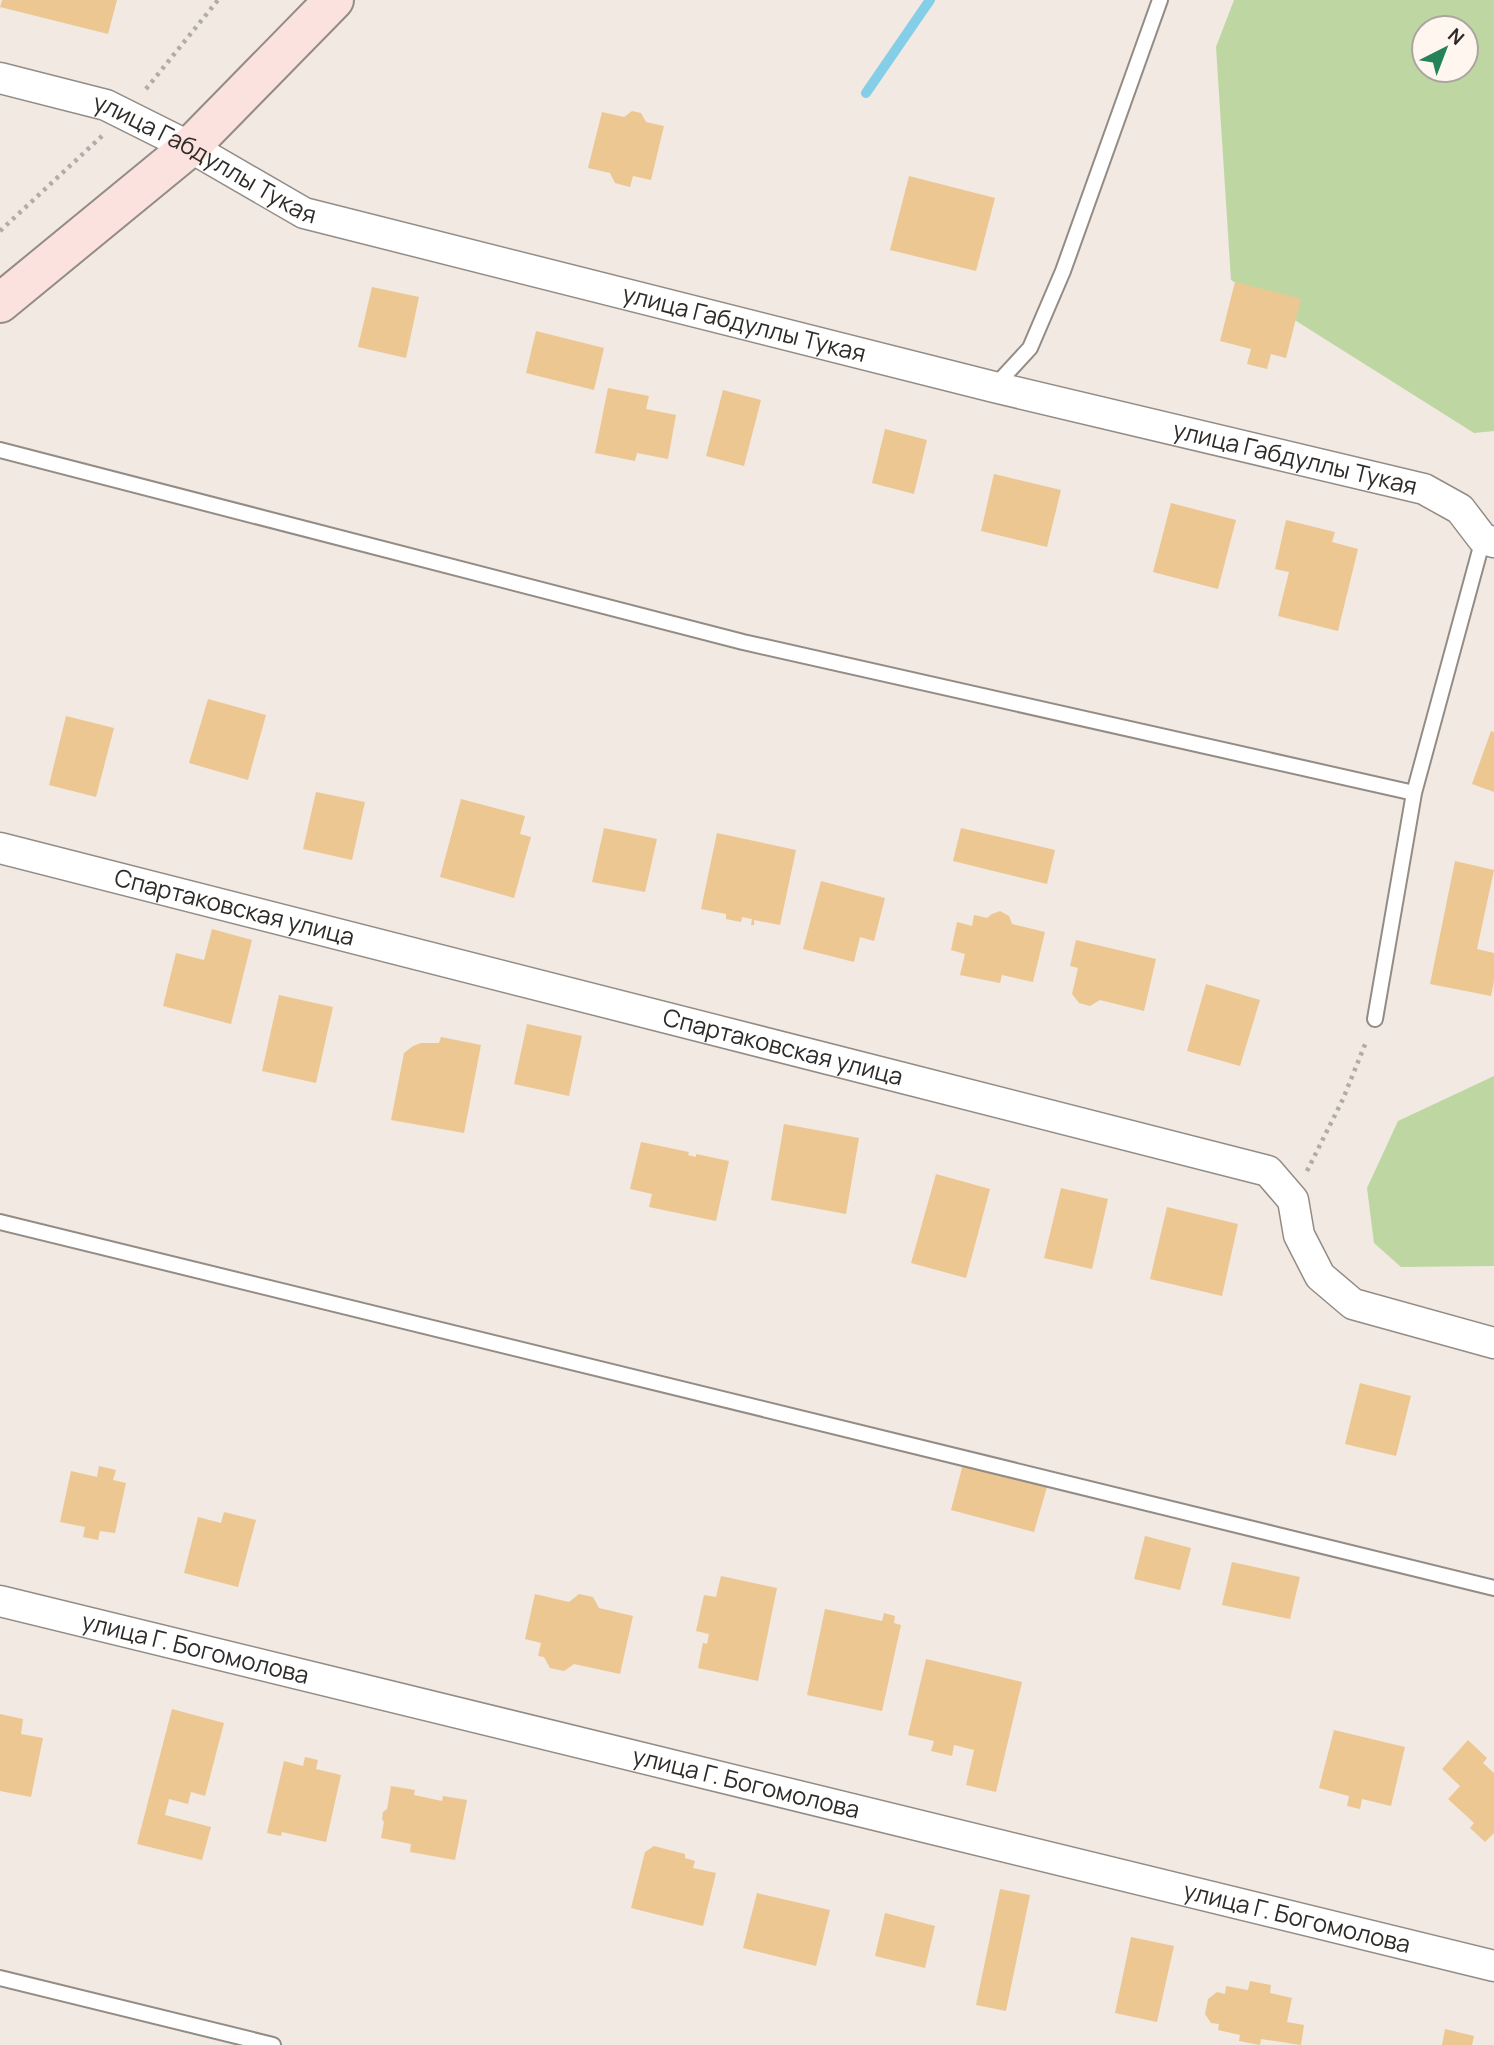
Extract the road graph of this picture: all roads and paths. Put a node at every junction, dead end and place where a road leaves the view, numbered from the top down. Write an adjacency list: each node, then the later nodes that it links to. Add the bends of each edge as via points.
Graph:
1 (334, 0): 4 (street)
2 (1160, 0): 6 (lane, via 1036,335 1030,348)
3 (0, 78): 4 (street, улица Габдуллы Тукая, via 106,105)
4 (190, 148): 5 (street); 6 (street, улица Габдуллы Тукая, via 304,213)
5 (0, 303)
6 (994, 387): 8 (street, улица Габдуллы Тукая, via 1424,489 1460,509)
7 (0, 450): 9 (lane, via 743,642)
8 (1488, 540): 9 (lane)
9 (1414, 793): 11 (lane)
10 (0, 848): 12 (street, Спартаковская улица, via 1268,1171)
11 (1375, 1018): 12 (path, via 1343,1099)
12 (1293, 1200): 14 (street, via 1299,1235 1320,1276 1353,1304)
13 (0, 1222): 15 (lane)
14 (1494, 1343)
15 (1494, 1588)
16 (0, 1601): 17 (street, улица Г. Богомолова)
17 (1494, 1966)
18 (0, 1978): 19 (lane)
19 (273, 2045)

